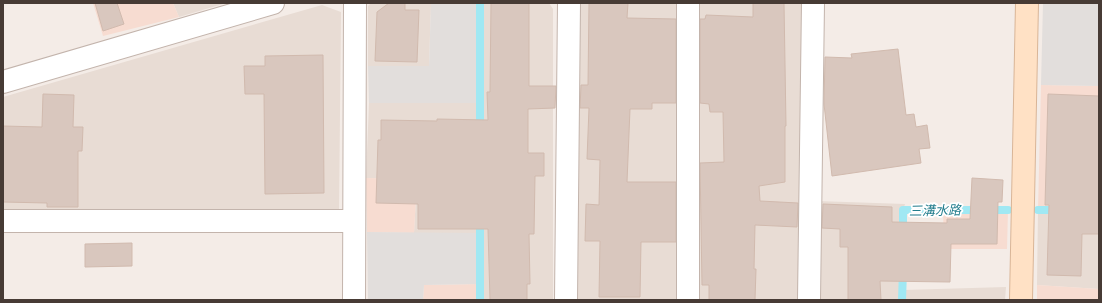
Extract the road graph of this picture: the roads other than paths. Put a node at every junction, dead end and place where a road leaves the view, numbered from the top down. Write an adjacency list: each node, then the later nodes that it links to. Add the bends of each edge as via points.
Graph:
1 (273, 3): 7 (street)
2 (356, 3): 9 (street)
3 (569, 3): 11 (street)
4 (688, 3): 12 (street)
5 (813, 3): 13 (street)
6 (1027, 3): 14 (street)
7 (3, 82)
8 (3, 221): 9 (street)
9 (354, 221): 10 (street)
10 (354, 300)
11 (566, 300)
12 (688, 300)
13 (809, 300)
14 (1021, 300)

